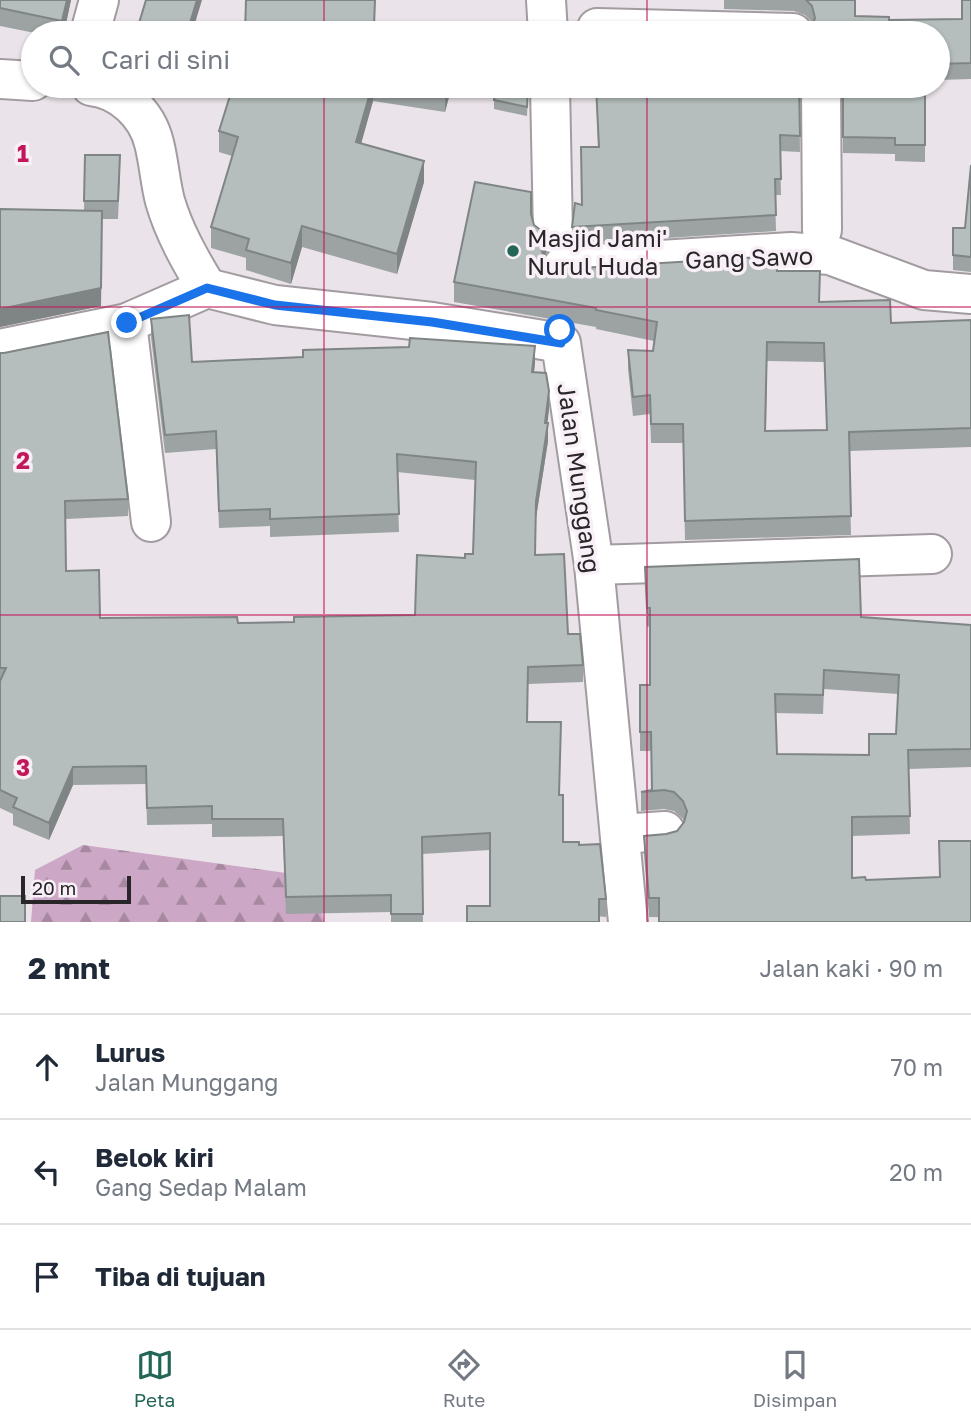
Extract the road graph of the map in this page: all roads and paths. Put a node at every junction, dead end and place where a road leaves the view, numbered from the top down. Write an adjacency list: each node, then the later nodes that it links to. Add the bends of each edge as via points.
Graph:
1 (99, 0): 2 (street)
2 (93, 21)
3 (0, 79): 4 (street)
4 (21, 80)
5 (122, 98): 9 (street, via 135,106 154,140 165,201 186,255)
6 (551, 98): 10 (street, Gang Sawo, via 558,250 830,255 924,290)
7 (821, 98): 8 (street)
8 (822, 230)
9 (207, 288): 11 (street); 15 (street, Jalan Munggang, via 275,305 560,333)
10 (971, 295)
11 (127, 323): 12 (street); 13 (street)
12 (0, 349)
13 (151, 522)
14 (932, 554): 15 (street)
15 (594, 565): 17 (street, Jalan Munggang)
16 (666, 831): 17 (street)
17 (620, 834): 18 (street, Jalan Munggang)
18 (628, 922)

